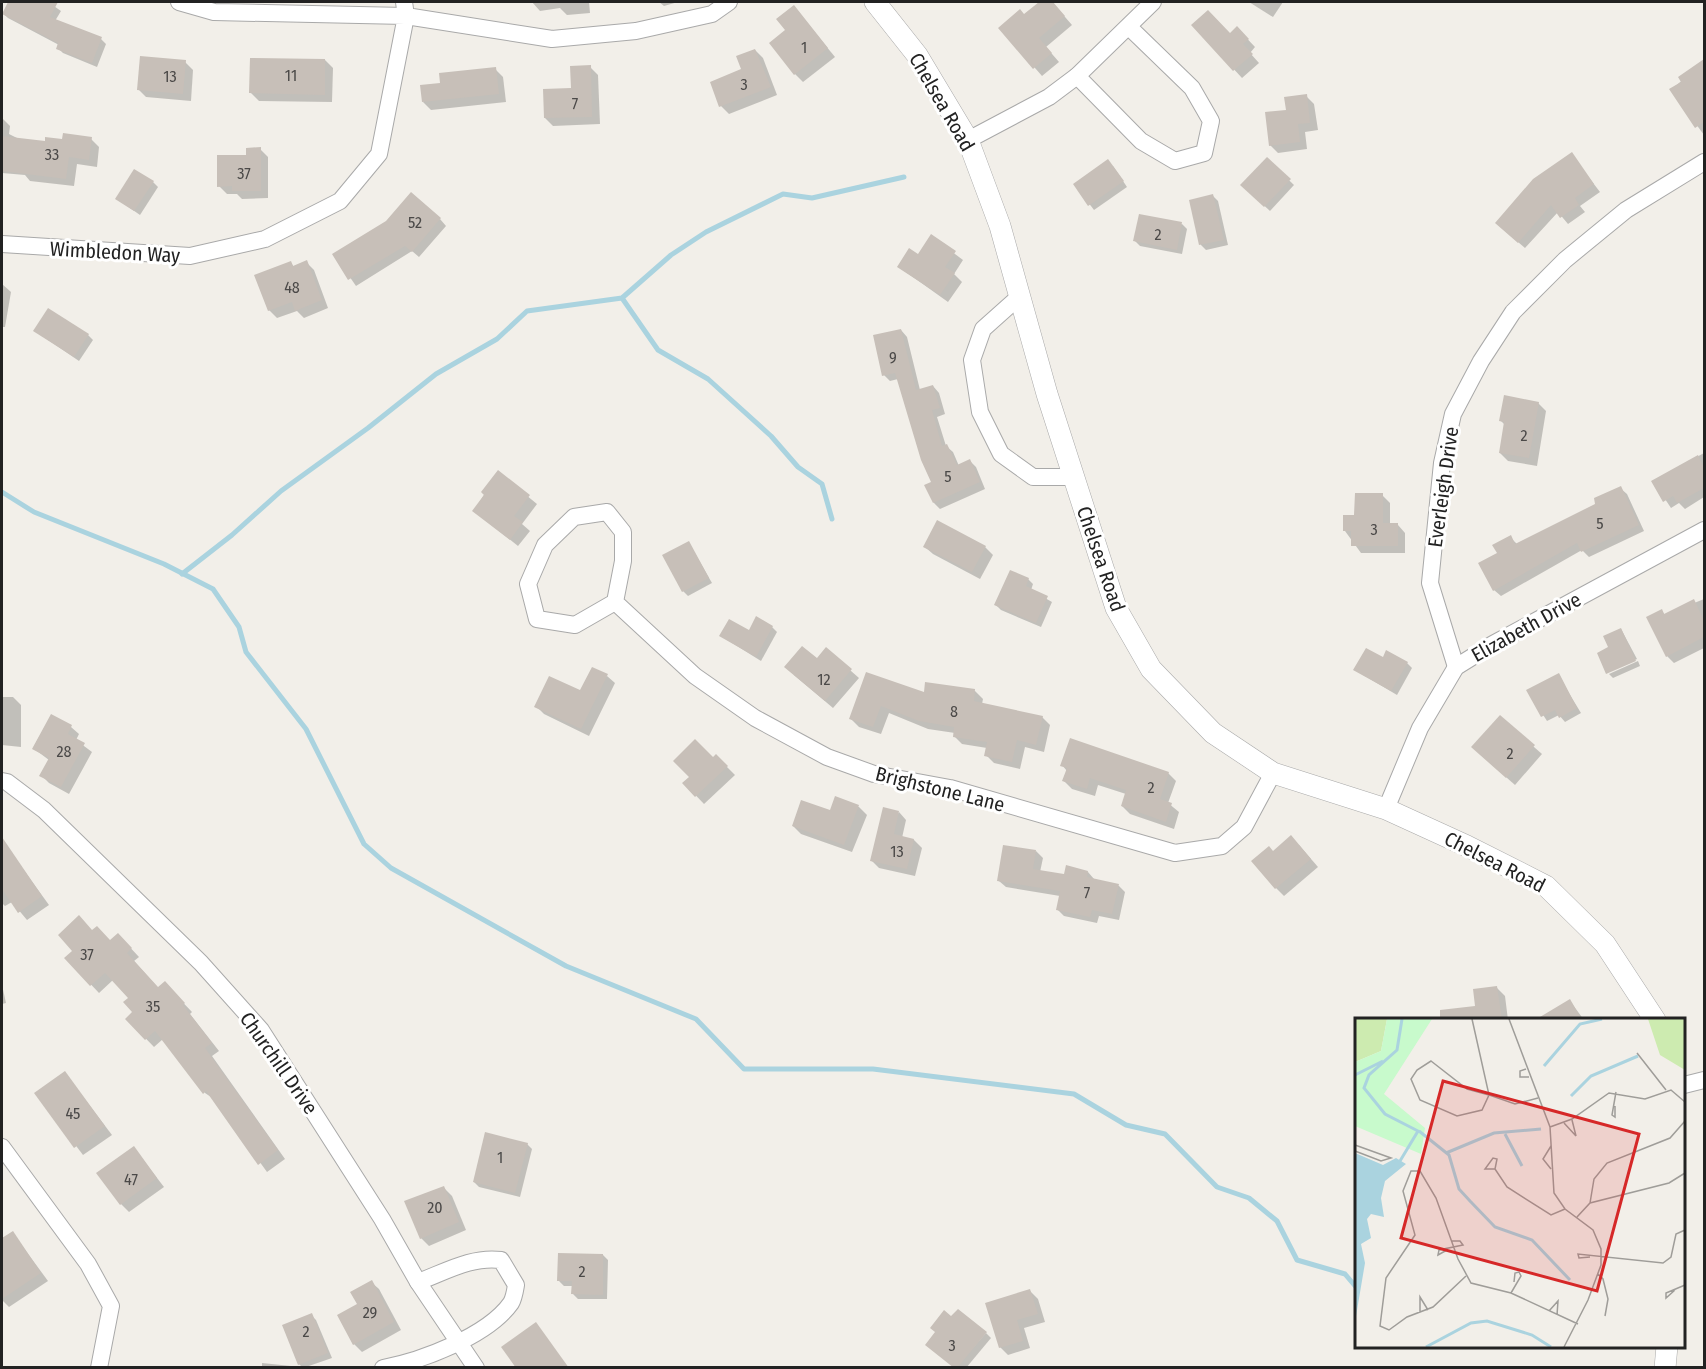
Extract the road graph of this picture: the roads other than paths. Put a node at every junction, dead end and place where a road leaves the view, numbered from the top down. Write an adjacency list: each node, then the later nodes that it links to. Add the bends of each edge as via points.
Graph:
1 (179, 2): 5 (street, via 214,12)
2 (729, 2): 5 (street, via 712,14 636,31 552,39)
3 (874, 2): 8 (street, Chelsea Road, via 917,55)
4 (1153, 2): 6 (street)
5 (405, 9): 10 (street, Wimbledon Way, via 379,154 340,201 265,239 190,256)
6 (1129, 27): 7 (street); 7 (street, via 1192,88 1211,121 1204,153 1175,161 1141,141)
7 (1077, 76): 8 (street, via 1031,108)
8 (968, 140): 11 (street, Chelsea Road, via 1000,226)
9 (1704, 162): 15 (street, Everleigh Drive, via 1626,210 1565,260 1513,312 1481,361 1454,414 1442,463 1430,583)
10 (2, 244)
11 (1020, 296): 12 (street, Chelsea Road); 12 (street, via 983,329 972,360 980,412 1001,454 1033,477)
12 (1073, 477): 16 (street, Chelsea Road, via 1116,608 1150,669 1213,733)
13 (1704, 530): 15 (street, Elizabeth Drive)
14 (615, 602): 14 (street, via 623,561 623,532 607,512 574,517 545,545 528,584 537,619 575,625); 16 (street, Brighstone Lane, via 695,676 755,718 827,757 874,774 950,788 1175,853 1222,846 1245,827)
15 (1456, 667): 18 (street, Elizabeth Drive, via 1420,728)
16 (1273, 773): 18 (street, Chelsea Road)
17 (2, 781): 23 (street, Churchill Drive, via 44,810 201,963 261,1030)
18 (1386, 809): 19 (street, Chelsea Road, via 1546,886 1605,944)
19 (1654, 1018)
20 (1704, 1080): 21 (street)
21 (1685, 1085)
22 (2, 1147): 27 (street, via 88,1264 111,1306)
23 (418, 1282): 24 (street, Churchill Drive); 24 (street, via 476,1259 501,1260 511,1274 516,1285 512,1301 499,1316)
24 (459, 1343): 26 (street); 29 (street, Churchill Drive)
25 (1667, 1348): 30 (street)
26 (403, 1366): 28 (street)
27 (99, 1368)
28 (383, 1368)
29 (476, 1368)
30 (1665, 1368)

